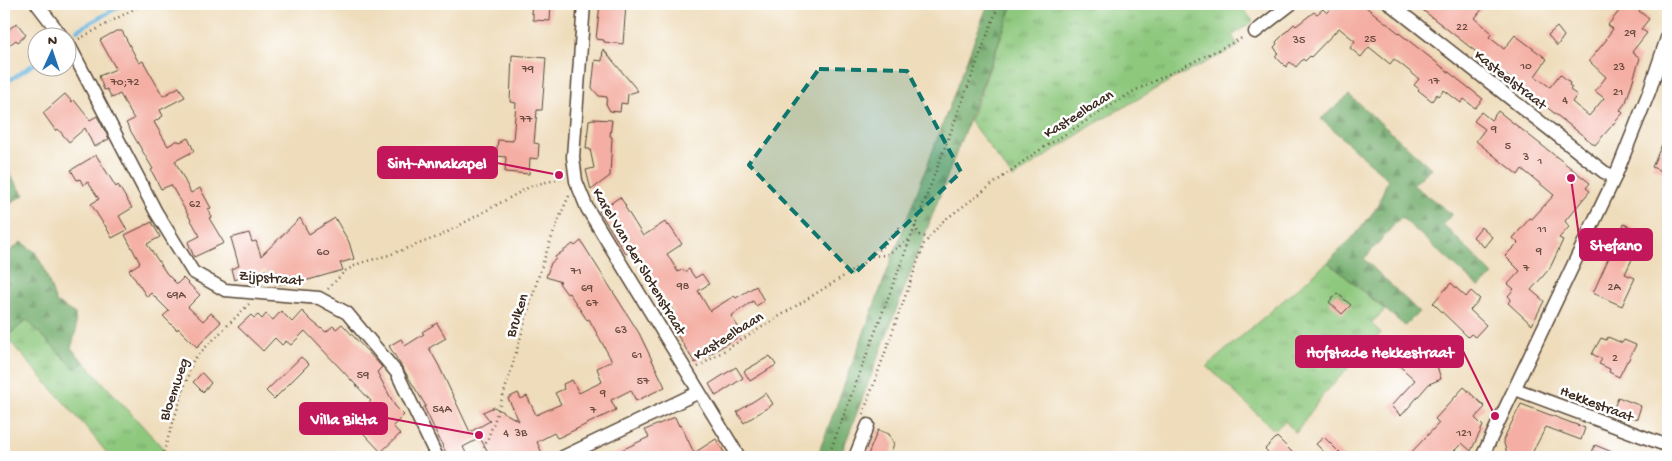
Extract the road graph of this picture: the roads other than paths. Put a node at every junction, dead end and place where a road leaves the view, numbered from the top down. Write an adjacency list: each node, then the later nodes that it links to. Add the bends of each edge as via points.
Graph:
1 (37, 4): 5 (street, Zijpstraat)
2 (584, 4): 11 (street, Karel Van der Slotenstraat, via 573,142 576,178 587,208)
3 (1291, 4): 6 (street)
4 (1390, 4): 9 (street, Kasteelstraat, via 1604,172)
5 (56, 28)
6 (1255, 32)
7 (1668, 35): 9 (street)
8 (78, 64): 14 (street, Zijpstraat, via 156,212 193,272 225,290 320,298 347,313 397,373)
9 (1615, 177): 10 (street)
10 (1515, 389): 13 (street, Hekkestraat); 18 (street)
11 (699, 392): 15 (street); 16 (street, Karel Van der Slotenstraat)
12 (868, 425): 17 (street)
13 (1668, 446)
14 (436, 457)
15 (563, 457)
16 (739, 457)
17 (855, 457)
18 (1482, 457)

